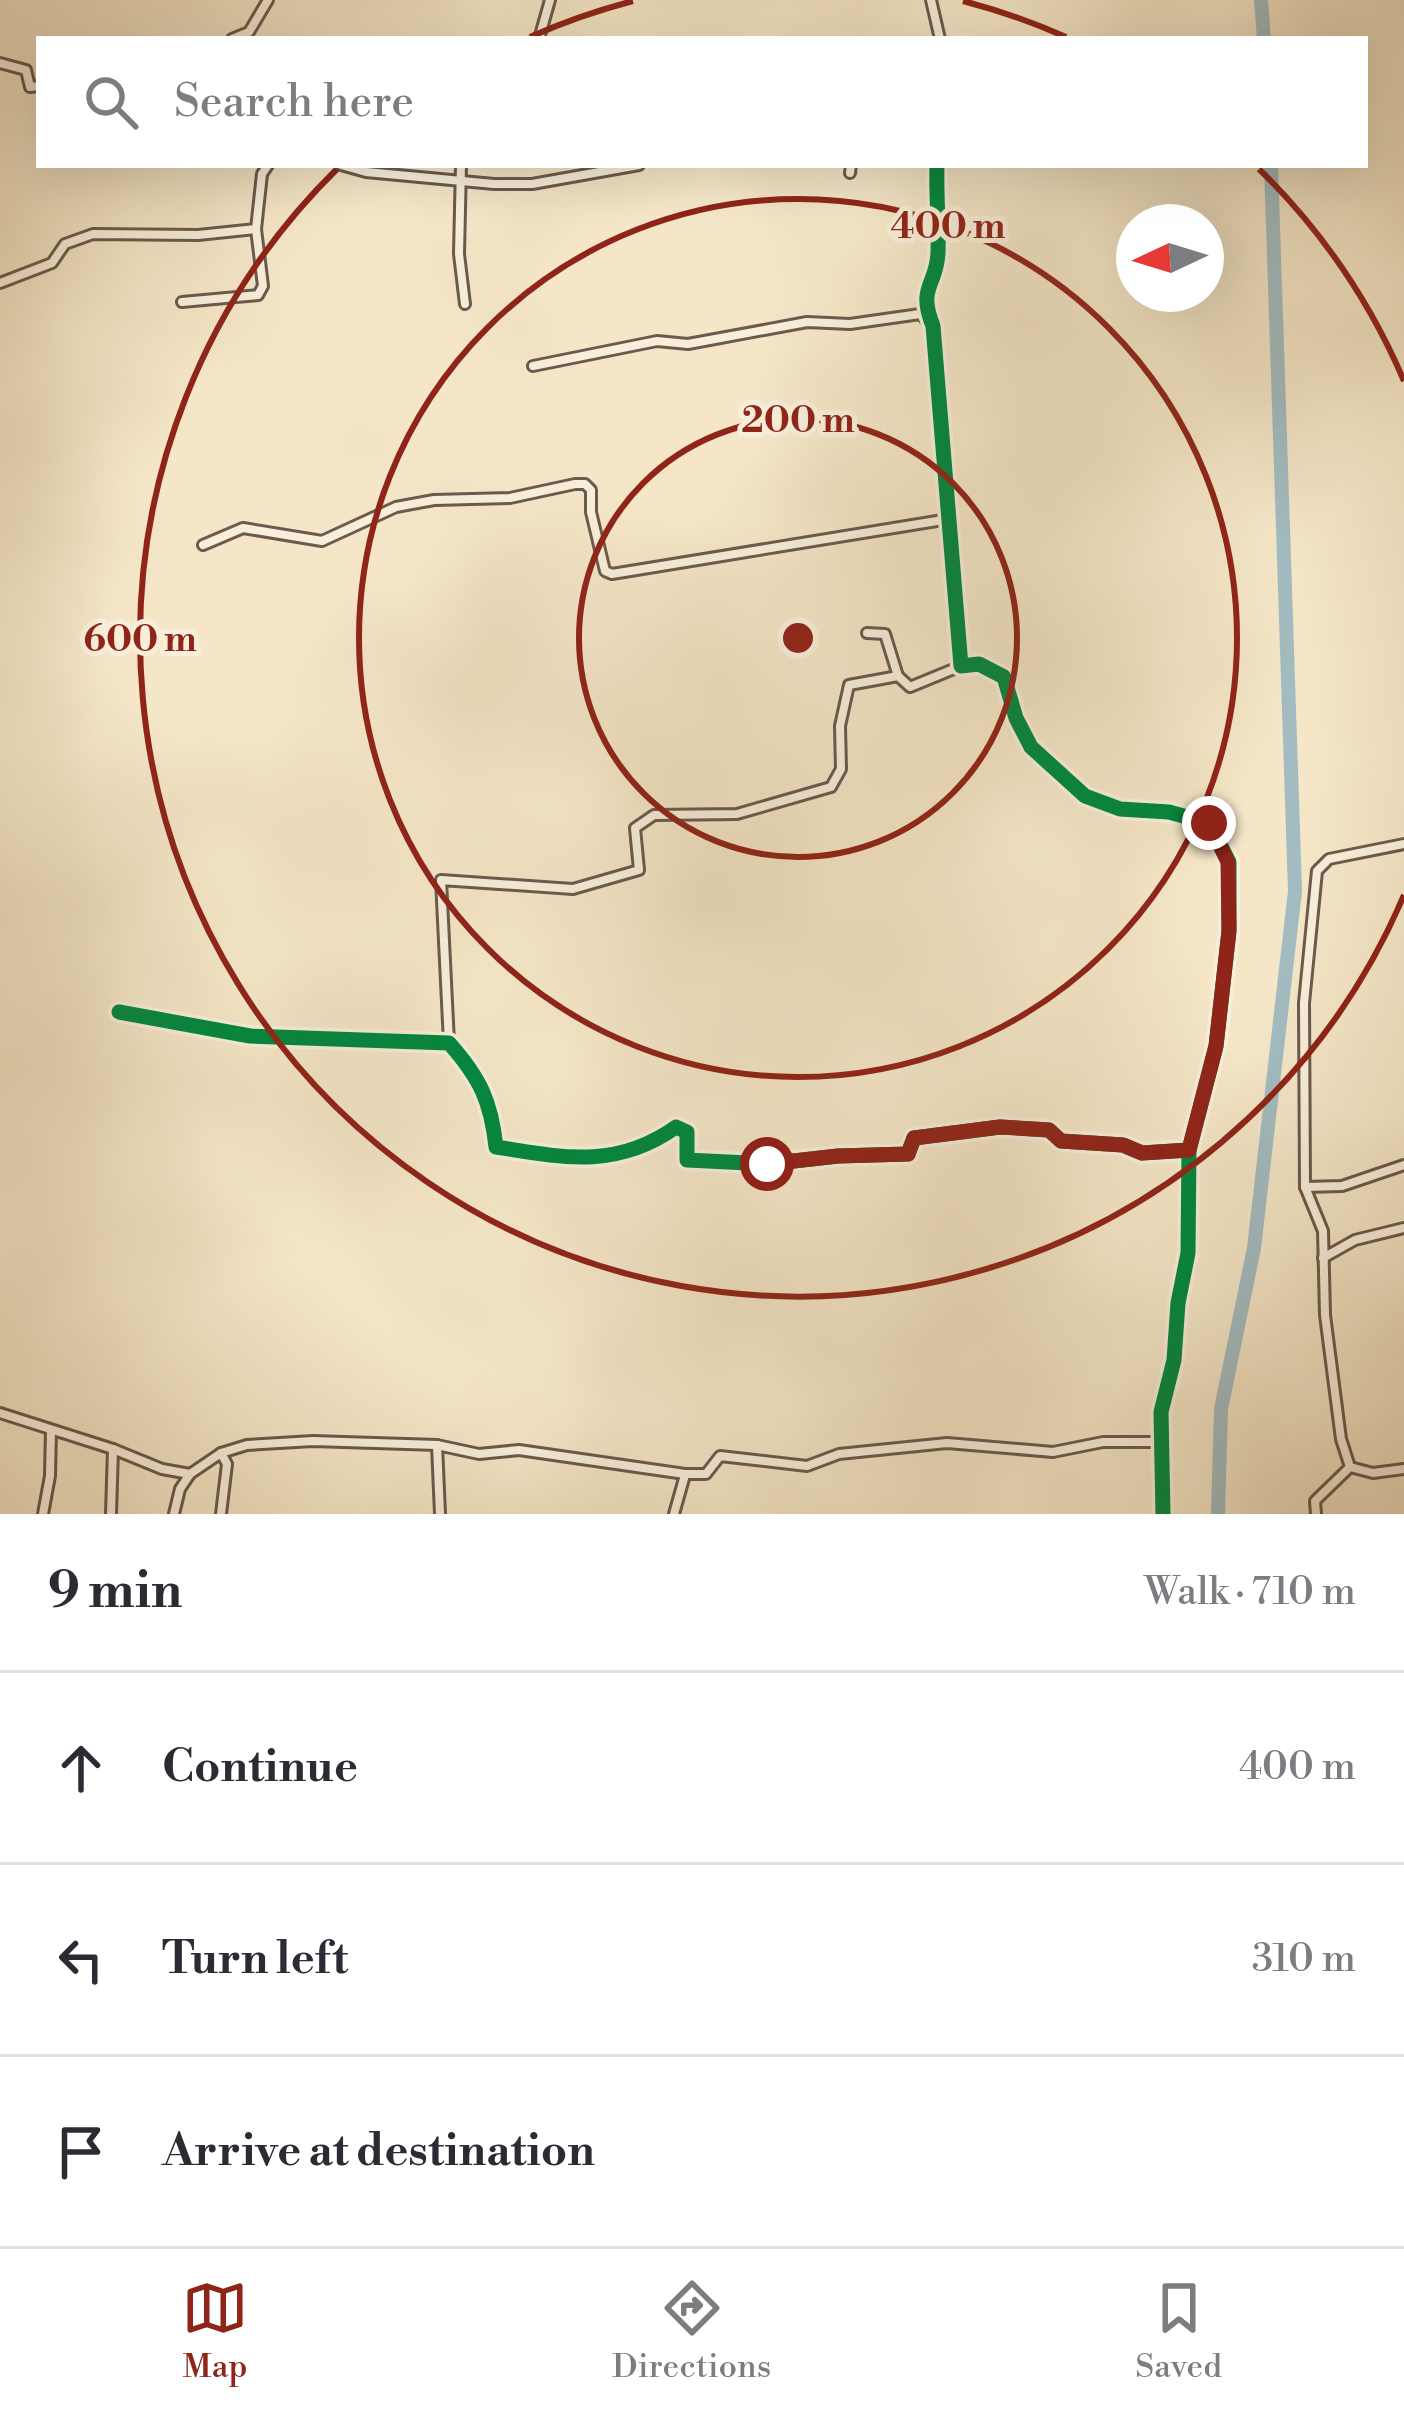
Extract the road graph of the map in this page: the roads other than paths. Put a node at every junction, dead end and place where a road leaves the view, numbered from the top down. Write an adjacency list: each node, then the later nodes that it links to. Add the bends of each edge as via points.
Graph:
1 (268, 0): 4 (street)
2 (550, 0): 5 (street)
3 (931, 0): 6 (street)
4 (239, 36)
5 (540, 36)
6 (939, 36)
7 (0, 63): 8 (street, via 26,70)
8 (36, 86)
9 (266, 168): 15 (street)
10 (352, 168): 14 (street)
11 (461, 168): 14 (street)
12 (621, 168): 14 (street, via 532,184)
13 (937, 168): 19 (street, via 939,256 926,308)
14 (459, 178): 18 (street)
15 (256, 229): 16 (street, via 93,234 65,244 52,263); 17 (street, via 258,295)
16 (0, 283)
17 (182, 302)
18 (465, 304)
19 (934, 326): 20 (street, via 920,314 807,322); 21 (street)
20 (533, 366)
21 (949, 519): 22 (street, via 612,574 599,560 591,490 574,484 396,507 322,542 243,528); 24 (street)
22 (203, 545)
23 (867, 633): 25 (street, via 885,634)
24 (961, 666): 25 (street, via 910,687); 29 (street, via 979,664 1004,677 1031,747 1085,796 1209,823 1228,862 1216,1046)
25 (898, 676): 28 (street, via 849,686 832,787 737,814 654,815 635,828 639,870 573,889 441,880)
26 (1404, 844): 31 (street, via 1329,859 1317,871 1304,1003)
27 (119, 1012): 28 (street, via 250,1036)
28 (449, 1043): 29 (street, via 492,1109 496,1147 540,1154 622,1156 676,1127 687,1132 687,1160 767,1164 908,1154 914,1138 1000,1127 1142,1153)
29 (1189, 1150): 36 (street, via 1188,1253)
30 (1404, 1166): 31 (street, via 1342,1186)
31 (1305, 1187): 33 (street)
32 (1404, 1228): 33 (street)
33 (1323, 1258): 40 (street)
34 (0, 1412): 35 (street)
35 (51, 1430): 38 (street); 44 (street)
36 (1161, 1442): 43 (street, via 1054,1452 947,1443 839,1454 807,1466 720,1456 706,1474); 50 (street)
37 (437, 1445): 39 (street, via 297,1442); 43 (street); 48 (street)
38 (112, 1448): 42 (street); 45 (street)
39 (221, 1453): 42 (street); 47 (street)
40 (1350, 1467): 41 (street); 51 (street, via 1315,1501)
41 (1404, 1469)
42 (190, 1474): 46 (street)
43 (685, 1474): 49 (street)
44 (43, 1514)
45 (111, 1514)
46 (174, 1514)
47 (221, 1514)
48 (440, 1514)
49 (674, 1514)
50 (1162, 1514)
51 (1316, 1514)

